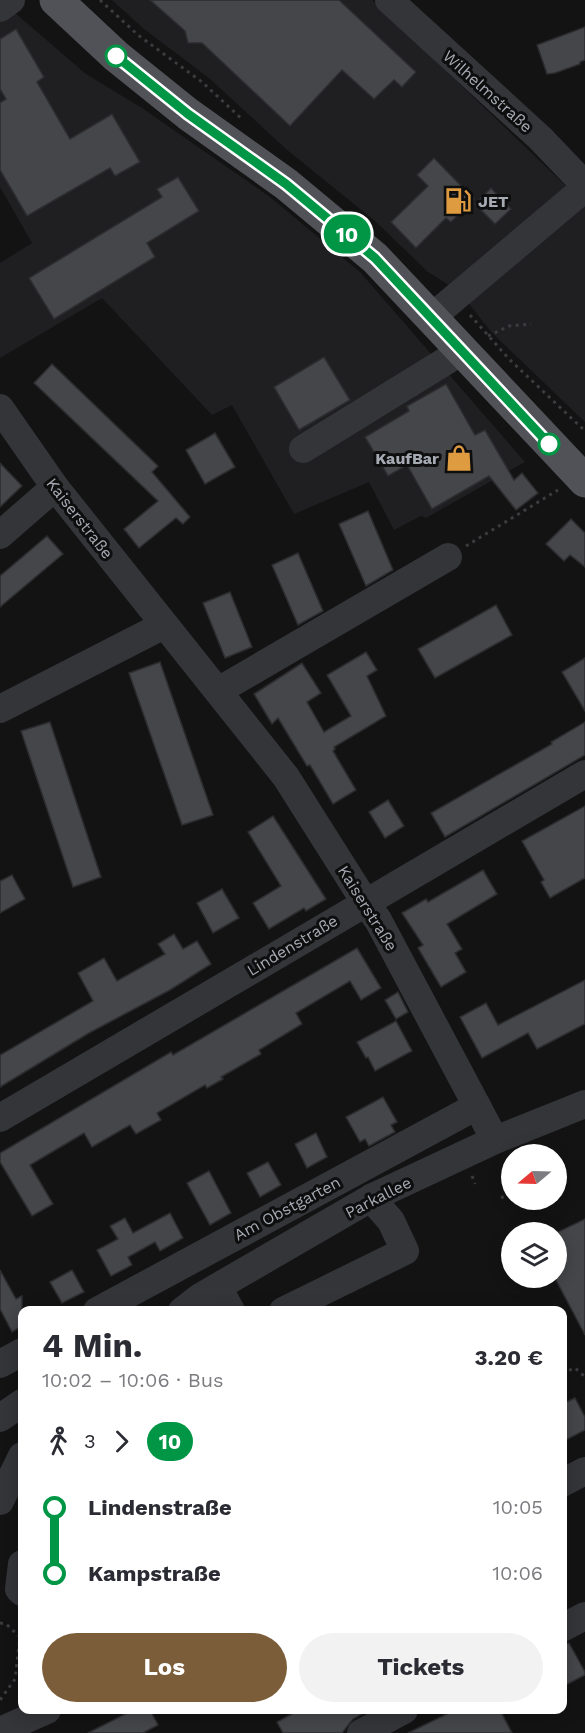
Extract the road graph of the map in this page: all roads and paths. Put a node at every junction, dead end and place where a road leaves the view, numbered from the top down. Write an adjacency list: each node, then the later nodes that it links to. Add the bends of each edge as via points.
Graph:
1 (11, 0): 4 (street)
2 (56, 0): 6 (main road, via 116,56 188,114 286,184 375,258)
3 (388, 0): 5 (street, Wilhelmstraße, via 540,138)
4 (0, 8)
5 (585, 186): 6 (street)
6 (443, 307): 8 (main road); 8 (path)
7 (531, 324): 8 (path, via 508,326)
8 (475, 343): 10 (path, via 509,359); 11 (street); 12 (main road)
9 (0, 408): 13 (street, Kaiserstraße)
10 (585, 431)
11 (303, 449)
12 (582, 479): 15 (path)
13 (55, 488): 14 (street); 16 (street, Kaiserstraße)
14 (0, 535)
15 (448, 557): 17 (street)
16 (164, 625): 17 (street, Kaiserstraße); 18 (street)
17 (218, 691): 20 (street, Kaiserstraße, via 286,777)
18 (0, 709)
19 (585, 774): 20 (street, Lindenstraße)
20 (365, 902): 22 (street, Kaiserstraße); 23 (street, Lindenstraße)
21 (585, 1104): 24 (street, Parkallee)
22 (477, 1106): 24 (street, Kaiserstraße); 27 (street, Am Obstgarten)
23 (0, 1118)
24 (495, 1140): 25 (street, Parkallee)
25 (371, 1198): 26 (street, Parkallee); 29 (street, via 391,1221 405,1251)
26 (225, 1299): 28 (street, Parkallee)
27 (106, 1306)
28 (200, 1306)
29 (293, 1306)
30 (18, 1354): 31 (street)
31 (0, 1364)
32 (567, 1371): 33 (path, via 575,1368)
33 (585, 1377)
34 (18, 1406): 35 (street)
35 (0, 1418)
36 (18, 1469): 39 (street)
37 (585, 1471): 38 (street)
38 (567, 1480)
39 (9, 1498)
40 (585, 1616): 42 (street)
41 (0, 1623): 43 (path)
42 (567, 1625)
43 (18, 1635)
44 (18, 1654): 45 (path, via 15,1679)
45 (0, 1700)
46 (38, 1714): 48 (street)
47 (397, 1714): 49 (street)
48 (0, 1731)
49 (361, 1733)

